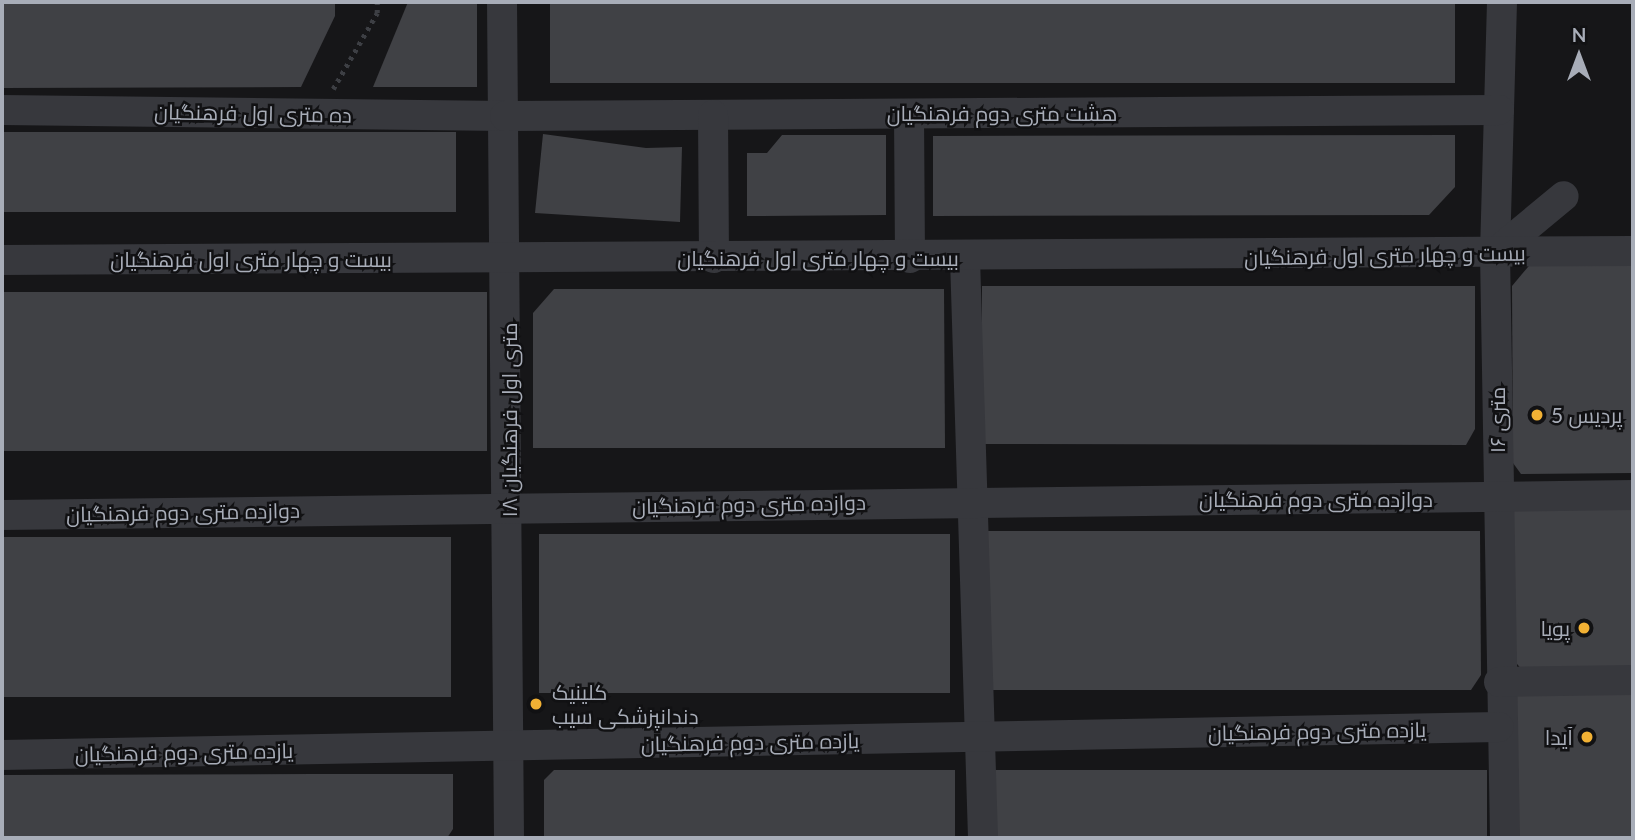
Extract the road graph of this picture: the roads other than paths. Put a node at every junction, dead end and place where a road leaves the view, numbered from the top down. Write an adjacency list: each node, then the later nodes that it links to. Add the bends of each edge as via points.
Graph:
1 (502, 2): 7 (street, ۱۸ متری اول فرهنگیان)
2 (1502, 2): 4 (street, ۱۶ متری)
3 (2, 110): 7 (street, ده متری اول فرهنگیان)
4 (1499, 110): 5 (street, هشت متری دوم فرهنگیان); 10 (street, ۱۶ متری)
5 (909, 114): 6 (street, هشت متری دوم فرهنگیان); 12 (street)
6 (713, 115): 7 (street, هشت متری دوم فرهنگیان); 11 (street)
7 (505, 116): 14 (street, ۱۸ متری اول فرهنگیان)
8 (1564, 196): 10 (street)
9 (1633, 251): 10 (street, بیست و چهار متری اول فرهنگیان)
10 (1495, 253): 13 (street, بیست و چهار متری اول فرهنگیان); 17 (street, ۱۶ متری)
11 (714, 258): 12 (street, بیست و چهار متری اول فرهنگیان); 14 (street, بیست و چهار متری اول فرهنگیان)
12 (910, 258): 13 (street, بیست و چهار متری اول فرهنگیان)
13 (965, 258): 18 (street)
14 (508, 259): 15 (street, بیست و چهار متری اول فرهنگیان); 19 (street, ۱۸ متری اول فرهنگیان)
15 (2, 260)
16 (1633, 495): 17 (street, دوازده متری دوم فرهنگیان)
17 (1497, 498): 18 (street, دوازده متری دوم فرهنگیان); 22 (street, ۱۶ متری)
18 (969, 501): 19 (street, دوازده متری دوم فرهنگیان); 24 (street)
19 (509, 507): 20 (street, دوازده متری دوم فرهنگیان); 25 (street, ۱۸ متری اول فرهنگیان)
20 (2, 514)
21 (1633, 680): 22 (street)
22 (1499, 682): 23 (street, ۱۶ متری)
23 (1499, 727): 24 (street, یازده متری دوم فرهنگیان); 29 (street, ۱۶ متری)
24 (977, 738): 25 (street, یازده متری دوم فرهنگیان); 28 (street)
25 (510, 747): 26 (street, یازده متری دوم فرهنگیان); 27 (street, ۱۸ متری اول فرهنگیان)
26 (2, 755)
27 (509, 838)
28 (983, 838)
29 (1505, 838)

